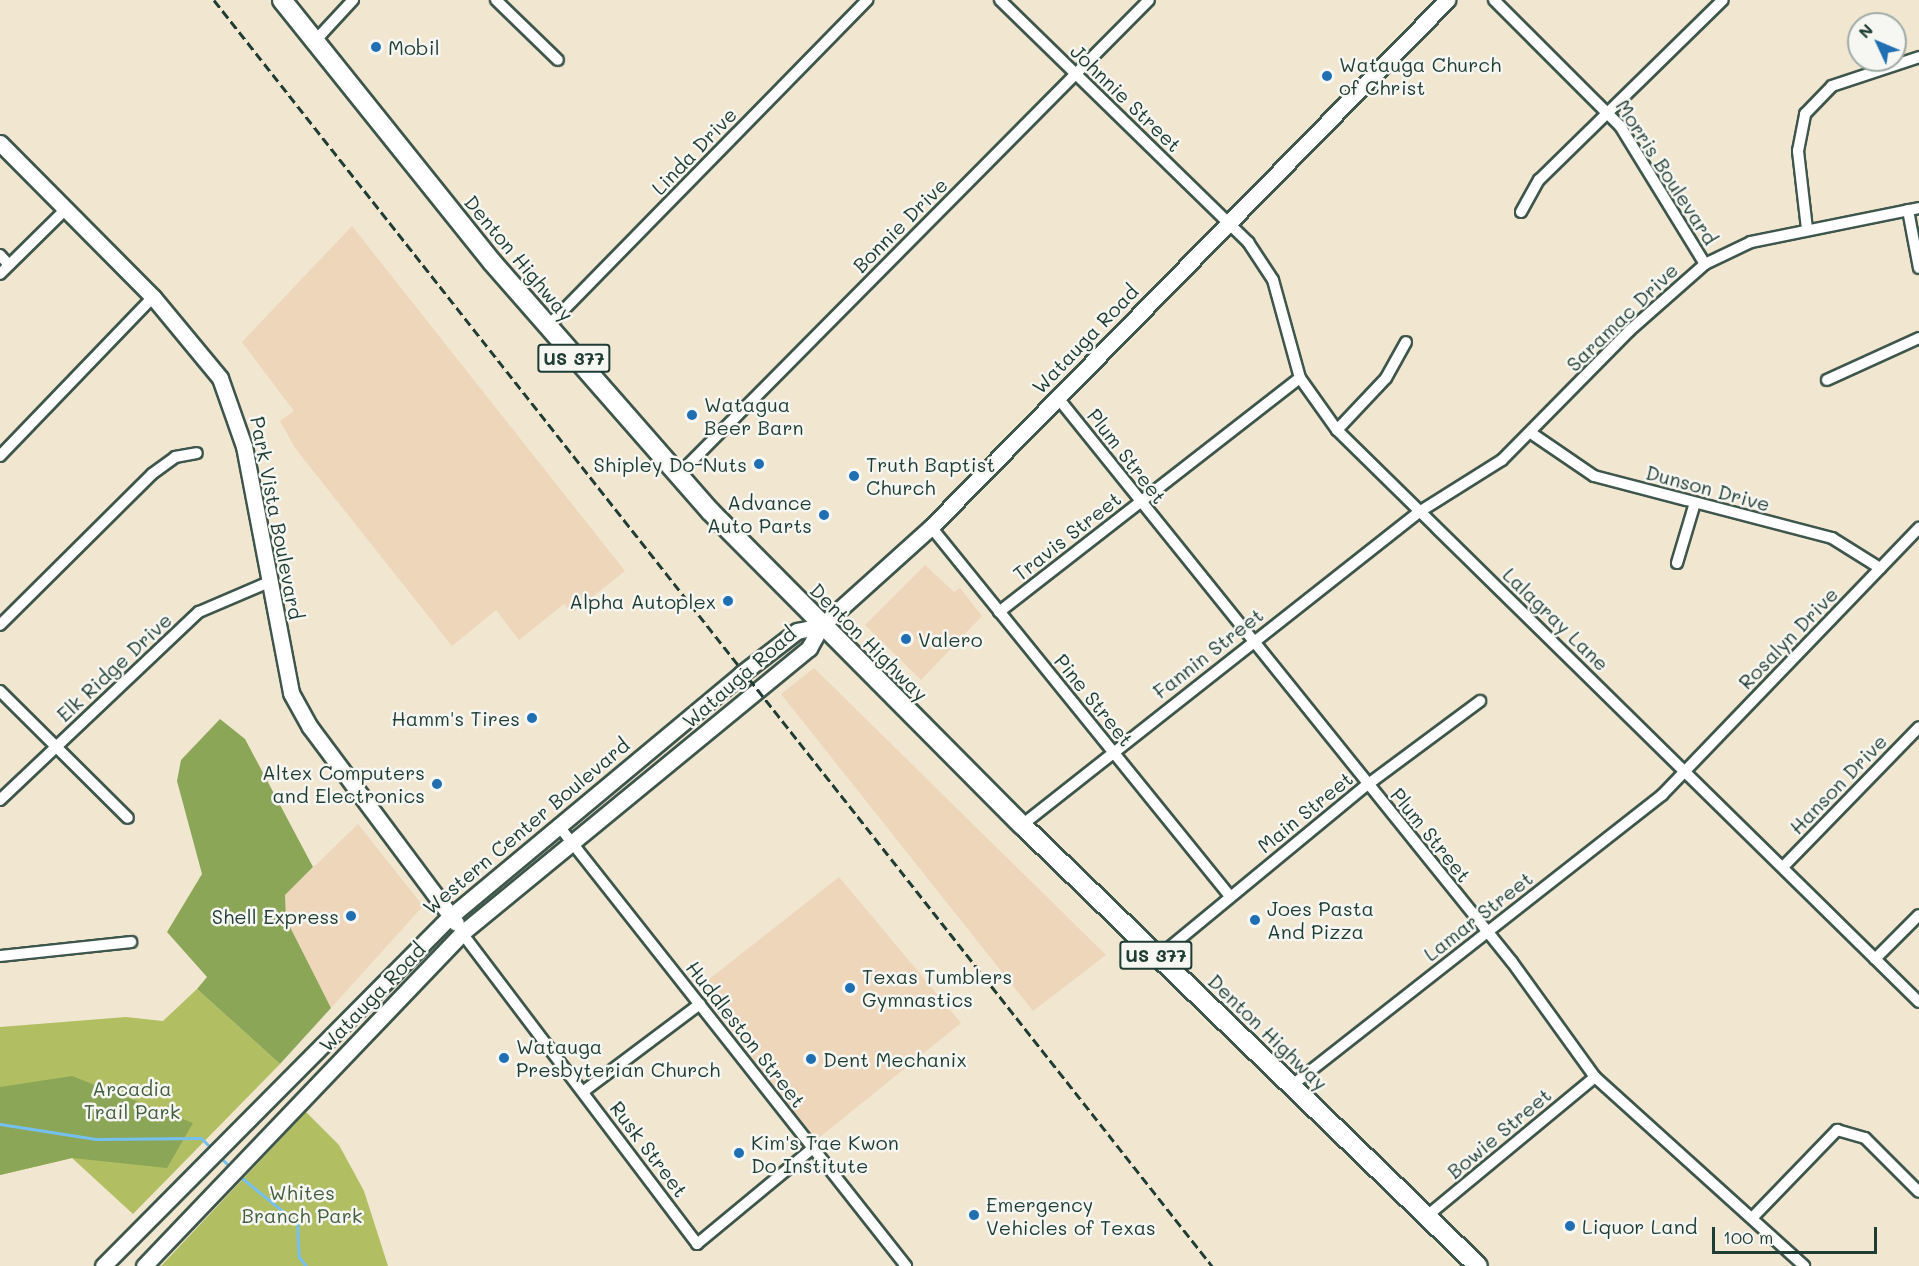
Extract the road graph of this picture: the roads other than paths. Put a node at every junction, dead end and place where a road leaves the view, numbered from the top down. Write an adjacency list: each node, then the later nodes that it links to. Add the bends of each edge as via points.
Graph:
1 (282, 0): 10 (main road, Denton Highway / US 377)
2 (353, 0): 10 (street)
3 (496, 0): 12 (street)
4 (867, 0): 27 (street, Linda Drive)
5 (1000, 0): 13 (street, Johnnie Street)
6 (1149, 0): 13 (street, Bonnie Drive)
7 (1447, 0): 19 (main road, Watauga Road)
8 (1494, 0): 14 (street, Morris Boulevard)
9 (1722, 0): 14 (street)
10 (315, 41): 27 (main road, Denton Highway / US 377)
11 (1919, 57): 20 (street, via 1832,87 1805,114 1798,151)
12 (558, 60)
13 (1076, 74): 19 (street, Johnnie Street); 37 (street, Bonnie Drive)
14 (1608, 111): 18 (street, via 1539,180); 22 (street, Morris Boulevard)
15 (0, 143): 16 (main road, Park Vista Boulevard)
16 (66, 209): 23 (street); 26 (main road, Park Vista Boulevard)
17 (1913, 209): 20 (street, Saramac Drive); 24 (street)
18 (1521, 212)
19 (1228, 222): 30 (street, Lalagray Lane, via 1273,280); 32 (main road, Watauga Road)
20 (1807, 229): 22 (street, Saramac Drive, via 1751,242)
21 (0, 255): 23 (street)
22 (1705, 264): 34 (street, Saramac Drive, via 1629,331)
23 (9, 265): 25 (street)
24 (1919, 268)
25 (0, 274)
26 (153, 297): 36 (street); 45 (main road, Park Vista Boulevard, via 194,342 236,411)
27 (547, 327): 37 (main road, Denton Highway / US 377)
28 (1919, 338): 31 (street)
29 (1406, 342): 33 (street, via 1386,378)
30 (1300, 378): 33 (street, Lalagray Lane); 38 (street, Travis Street)
31 (1827, 380)
32 (1058, 398): 38 (street, Plum Street); 41 (main road, Watauga Road)
33 (1337, 430): 40 (street, Lalagray Lane)
34 (1531, 433): 39 (street, Dunson Drive, via 1594,476); 40 (street, Saramac Drive, via 1502,460)
35 (197, 453): 47 (street, via 175,457 152,474)
36 (0, 456)
37 (677, 476): 48 (main road, Denton Highway / US 377)
38 (1139, 502): 46 (street, Travis Street); 49 (street, Plum Street)
39 (1694, 506): 43 (street); 44 (street, Dunson Drive, via 1832,538)
40 (1419, 512): 49 (street, Fannin Street); 55 (street, Lalagray Lane)
41 (931, 527): 46 (street, Pine Street); 48 (main road, Watauga Road)
42 (1919, 528): 44 (street, Rosalyn Drive)
43 (1677, 563)
44 (1880, 568): 55 (street, Rosalyn Drive)
45 (267, 583): 53 (street, Elk Ridge Drive, via 199,612); 65 (main road, Park Vista Boulevard, via 284,670 300,710)
46 (999, 612): 54 (street, Pine Street)
47 (0, 625)
48 (820, 626): 59 (main road, Western Center Boulevard, via 797,631); 60 (main road, Denton Highway / US 377); 61 (main road, Watauga Road, via 807,650)
49 (1254, 639): 54 (street, Fannin Street); 56 (street, Plum Street)
50 (0, 691): 53 (street)
51 (1480, 701): 56 (street, Main Street)
52 (1919, 727): 62 (street, Hanson Drive)
53 (57, 746): 57 (street, Elk Ridge Drive); 58 (street)
54 (1113, 751): 60 (street, Fannin Street); 63 (street, Pine Street)
55 (1684, 772): 62 (street, Lalagray Lane); 66 (street, Lamar Street)
56 (1367, 785): 63 (street, Main Street); 66 (street, Plum Street)
57 (0, 800)
58 (128, 818)
59 (558, 825): 61 (street, Huddleston Street); 65 (main road, Western Center Boulevard)
60 (1022, 825): 70 (main road, Denton Highway / US 377)
61 (572, 842): 67 (main road, Watauga Road); 73 (street, Huddleston Street)
62 (1783, 867): 71 (street, Lalagray Lane)
63 (1230, 896): 70 (street, Main Street)
64 (1919, 915): 71 (street)
65 (451, 916): 67 (main road, Park Vista Boulevard); 81 (main road, Western Center Boulevard)
66 (1487, 932): 74 (street, Plum Street); 75 (street, Lamar Street)
67 (462, 933): 76 (street, Rusk Street); 82 (main road, Watauga Road)
68 (131, 942): 69 (street)
69 (0, 956)
70 (1158, 957): 75 (main road, Denton Highway / US 377)
71 (1875, 959): 72 (street, Lalagray Lane)
72 (1919, 1002)
73 (700, 1004): 76 (street); 77 (street, Huddleston Street)
74 (1595, 1077): 79 (street, Bowie Street); 80 (street, Plum Street, via 1683,1163)
75 (1291, 1086): 79 (main road, Denton Highway / US 377)
76 (584, 1091): 77 (street, Rusk Street, via 697,1244)
77 (813, 1148): 83 (street, Huddleston Street)
78 (1919, 1192): 80 (street, via 1865,1138 1837,1130)
79 (1427, 1216): 84 (main road, Denton Highway / US 377)
80 (1754, 1216): 85 (street, Plum Street)
81 (104, 1266)
82 (144, 1266)
83 (906, 1266)
84 (1478, 1266)
85 (1804, 1266)

